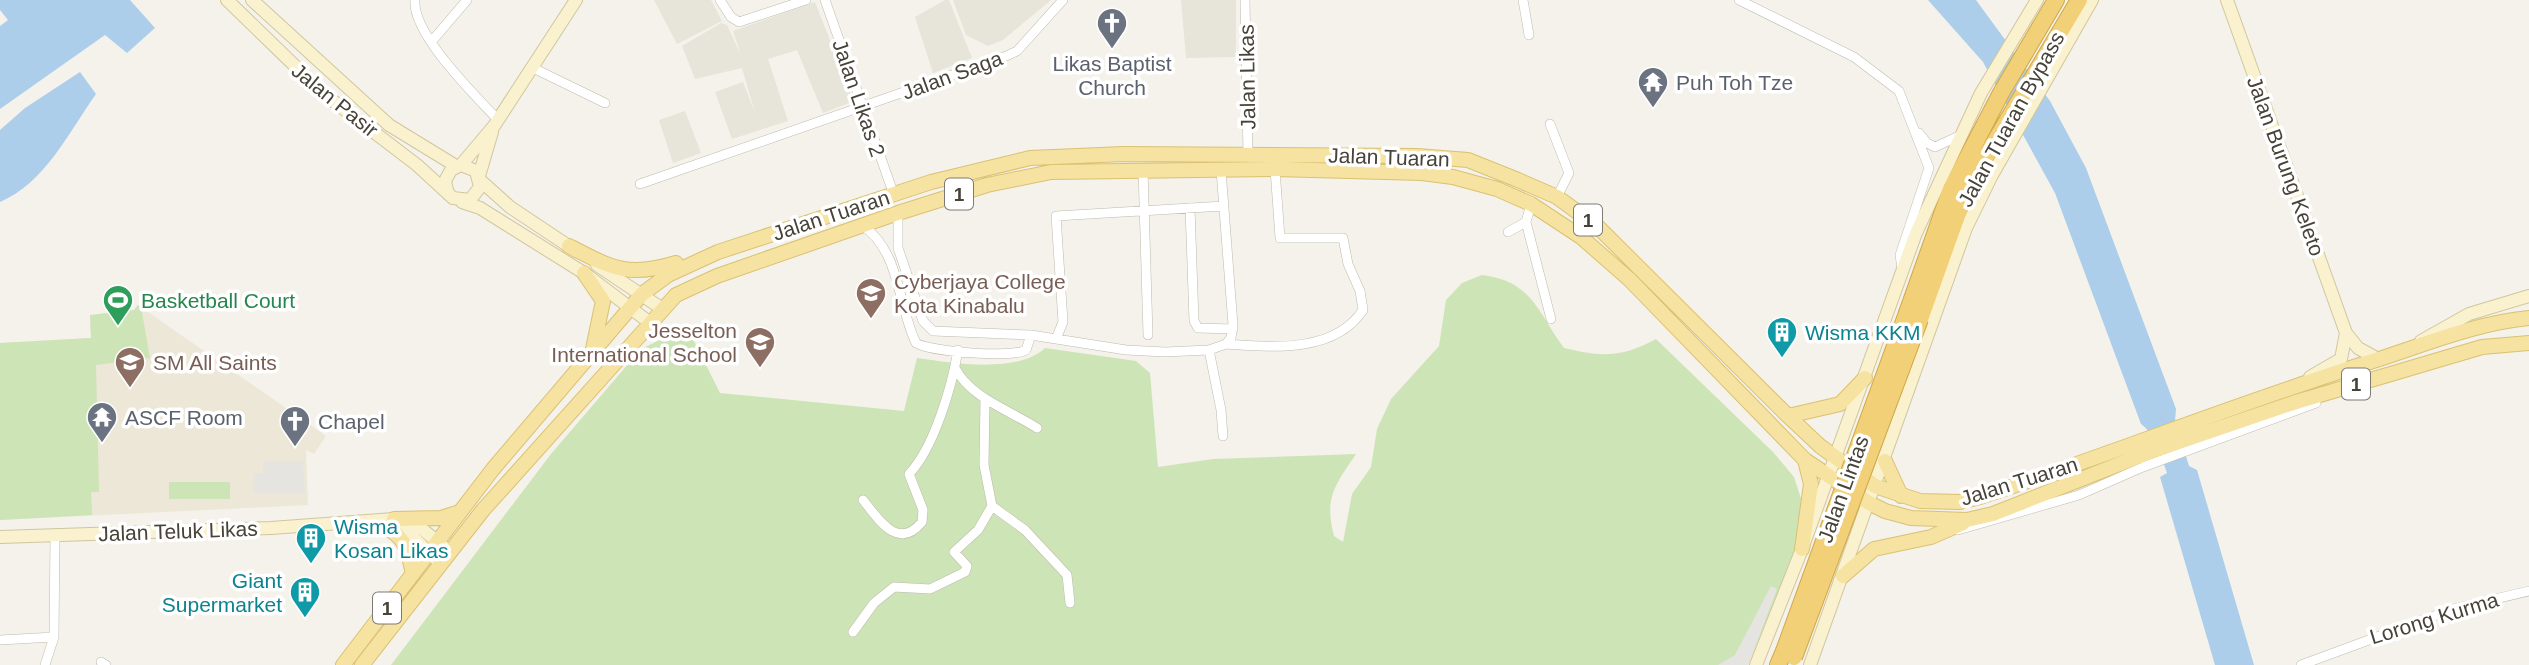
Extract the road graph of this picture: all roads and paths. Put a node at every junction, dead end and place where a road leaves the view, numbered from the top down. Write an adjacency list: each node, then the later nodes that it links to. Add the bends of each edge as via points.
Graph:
1 (227, 0): 36 (street, Jalan Pasir, via 324,94)
2 (252, 0): 28 (street, Jalan Pasir, via 388,125)
3 (415, 0): 19 (street, via 416,14)
4 (467, 0): 19 (street)
5 (576, 0): 20 (street)
6 (720, 0): 7 (street, via 739,22)
7 (806, 0)
8 (825, 0): 22 (street, Jalan Likas 2)
9 (1063, 0): 22 (street, Jalan Saga, via 1017,51)
10 (1245, 0): 27 (street, Jalan Likas)
11 (1523, 0): 18 (street)
12 (1739, 0): 25 (street, via 1883,76 1899,91)
13 (2037, 0): 26 (street)
14 (2056, 0): 55 (highway, Jalan Tuaran Bypass, via 1951,189)
15 (2079, 0): 55 (highway, Jalan Tuaran Bypass, via 1959,210)
16 (2092, 0): 79 (street, via 1966,228)
17 (2227, 0): 61 (street, Jalan Burung Keleto)
18 (1529, 35)
19 (432, 41): 23 (street)
20 (531, 67): 21 (street); 23 (street)
21 (604, 103)
22 (860, 107): 34 (street, Jalan Saga); 35 (street, Jalan Likas 2)
23 (496, 123): 28 (street); 33 (street)
24 (1550, 124): 37 (street, via 1569,173)
25 (1916, 129): 26 (street, via 1935,147); 48 (street, via 1929,167 1900,255)
26 (1959, 136): 48 (street)
27 (1248, 155): 32 (main road, via 1255,163 1384,166); 35 (main road, Jalan Tuaran / 1, via 1045,155 978,169); 37 (main road, Jalan Tuaran / 1, via 1468,160)
28 (458, 166): 33 (street, via 471,167); 36 (street, via 445,181)
29 (1143, 169): 31 (main road, Jalan Tuaran / 1); 41 (street); 42 (main road, Jalan Tuaran / 1, via 1071,169 1025,176)
30 (1275, 169): 31 (main road, Jalan Tuaran / 1); 32 (main road, Jalan Tuaran / 1); 66 (street, via 1280,238 1343,238 1363,310 1344,327 1300,346)
31 (1222, 170): 39 (street)
32 (1401, 172): 38 (main road, Jalan Tuaran / 1, via 1464,180)
33 (480, 178): 36 (street, via 475,197); 46 (street, via 510,207)
34 (640, 184)
35 (894, 195): 47 (main road, Jalan Tuaran / 1)
36 (453, 197): 49 (street, Jalan Pasir, via 480,208)
37 (1557, 197): 54 (main road, Jalan Tuaran / 1, via 1598,227)
38 (1531, 204): 43 (street); 58 (main road, Jalan Tuaran / 1, via 1581,237)
39 (1224, 206): 40 (street); 60 (street)
40 (1190, 208): 41 (street); 60 (street, via 1194,321 1198,328)
41 (1144, 210): 63 (street); 64 (street, via 1056,216 1063,322)
42 (898, 213): 44 (main road, Jalan Tuaran / 1); 62 (street, via 898,248 926,326 941,333)
43 (1526, 222): 45 (street); 57 (street)
44 (862, 225): 53 (main road, Jalan Tuaran / 1, via 687,288); 68 (street, via 875,234 888,254 916,343)
45 (1508, 232)
46 (569, 246): 47 (main road, via 608,267 629,272 647,272); 50 (street)
47 (710, 254): 50 (main road, Jalan Tuaran / 1)
48 (1902, 269): 73 (street)
49 (584, 273): 52 (street, Jalan Pasir); 70 (main road, via 603,301)
50 (642, 294): 52 (main road, Jalan Tuaran / 1); 53 (street)
51 (2529, 296): 67 (street, via 2469,314)
52 (631, 307): 59 (street, Jalan Pasir); 70 (main road, Jalan Tuaran / 1)
53 (662, 307): 59 (main road, Jalan Tuaran / 1)
54 (1680, 310): 58 (main road); 78 (main road, Jalan Tuaran / 1)
55 (1913, 316): 111 (highway, Jalan Lintas, bridge)
56 (2529, 318): 67 (main road, Jalan Tuaran / 1, via 2477,327)
57 (1551, 319)
58 (1670, 321): 85 (main road, Jalan Tuaran / 1)
59 (649, 322): 102 (main road, Jalan Tuaran / 1)
60 (1233, 329): 66 (street)
61 (2346, 333): 71 (street, Jalan Burung Keleto, via 2358,348); 74 (street, via 2341,359)
62 (1031, 335): 64 (street); 68 (street, via 1023,352)
63 (1148, 335)
64 (1056, 339): 69 (street, via 1142,352)
65 (2529, 343): 75 (main road, Jalan Tuaran / 1, via 2482,347)
66 (1226, 344): 69 (street)
67 (2408, 349): 71 (main road, Jalan Tuaran / 1)
68 (958, 350): 72 (street)
69 (1209, 350): 82 (street)
70 (592, 351): 93 (main road, Jalan Tuaran / 1)
71 (2378, 359): 74 (main road, Jalan Tuaran / 1)
72 (955, 368): 76 (street); 90 (street, via 932,439 909,474 923,510 922,522 901,535 890,533)
73 (1865, 378): 77 (street); 78 (main road, via 1840,404)
74 (2303, 383): 81 (main road, Jalan Tuaran / 1)
75 (2335, 390): 81 (main road, Jalan Tuaran / 1); 96 (street, via 2316,403 2079,495)
76 (985, 399): 80 (street); 92 (street, via 984,465)
77 (1853, 408): 79 (street, via 1868,428 1887,431); 84 (street)
78 (1788, 416): 84 (main road, Jalan Tuaran / 1)
79 (1897, 425): 86 (street)
80 (1037, 428)
81 (2182, 434): 83 (main road, Jalan Tuaran / 1)
82 (1223, 436)
83 (2152, 445): 89 (main road, Jalan Tuaran / 1, via 1960,502); 94 (main road, Jalan Tuaran / 1, via 2021,504)
84 (1835, 457): 87 (street); 88 (main road, Jalan Tuaran / 1)
85 (1805, 460): 87 (main road, Jalan Tuaran / 1); 101 (main road, via 1811,484)
86 (1885, 461): 88 (street); 89 (main road)
87 (1829, 475): 91 (main road, Jalan Tuaran / 1); 101 (street)
88 (1875, 486): 89 (main road, Jalan Tuaran / 1); 91 (street)
89 (1900, 496)
90 (863, 500)
91 (1869, 503): 94 (main road, Jalan Tuaran / 1, via 1911,518); 105 (street)
92 (992, 506): 107 (street, via 1025,530 1067,575); 108 (street, via 978,530 954,552 967,566 965,572 930,589 894,587 869,608)
93 (460, 512): 95 (main road); 100 (main road, Jalan Tuaran / 1)
94 (1967, 520): 96 (street); 99 (main road)
95 (389, 523): 97 (street, Jalan Teluk Likas); 100 (street, Jalan Teluk Likas, via 416,524); 104 (main road, via 405,543)
96 (1987, 523): 99 (street)
97 (55, 535): 98 (street, Jalan Teluk Likas); 109 (street)
98 (0, 537)
99 (1931, 537): 105 (main road, via 1874,549)
100 (434, 546): 102 (street, Jalan Teluk Likas); 104 (main road, Jalan Tuaran / 1)
101 (1802, 549): 103 (street)
102 (445, 558): 114 (main road, Jalan Tuaran / 1)
103 (1795, 567): 105 (street, via 1809,554 1824,553 1835,561); 115 (street)
104 (413, 573): 113 (main road, Jalan Tuaran / 1)
105 (1842, 579): 116 (street)
106 (2529, 591): 117 (street, Lorong Kurma, via 2453,609)
107 (1070, 603)
108 (853, 632)
109 (54, 637): 110 (street); 112 (street)
110 (0, 640)
111 (1787, 659)
112 (45, 665)
113 (343, 665)
114 (362, 665)
115 (1756, 665)
116 (1810, 665)
117 (2301, 665)

